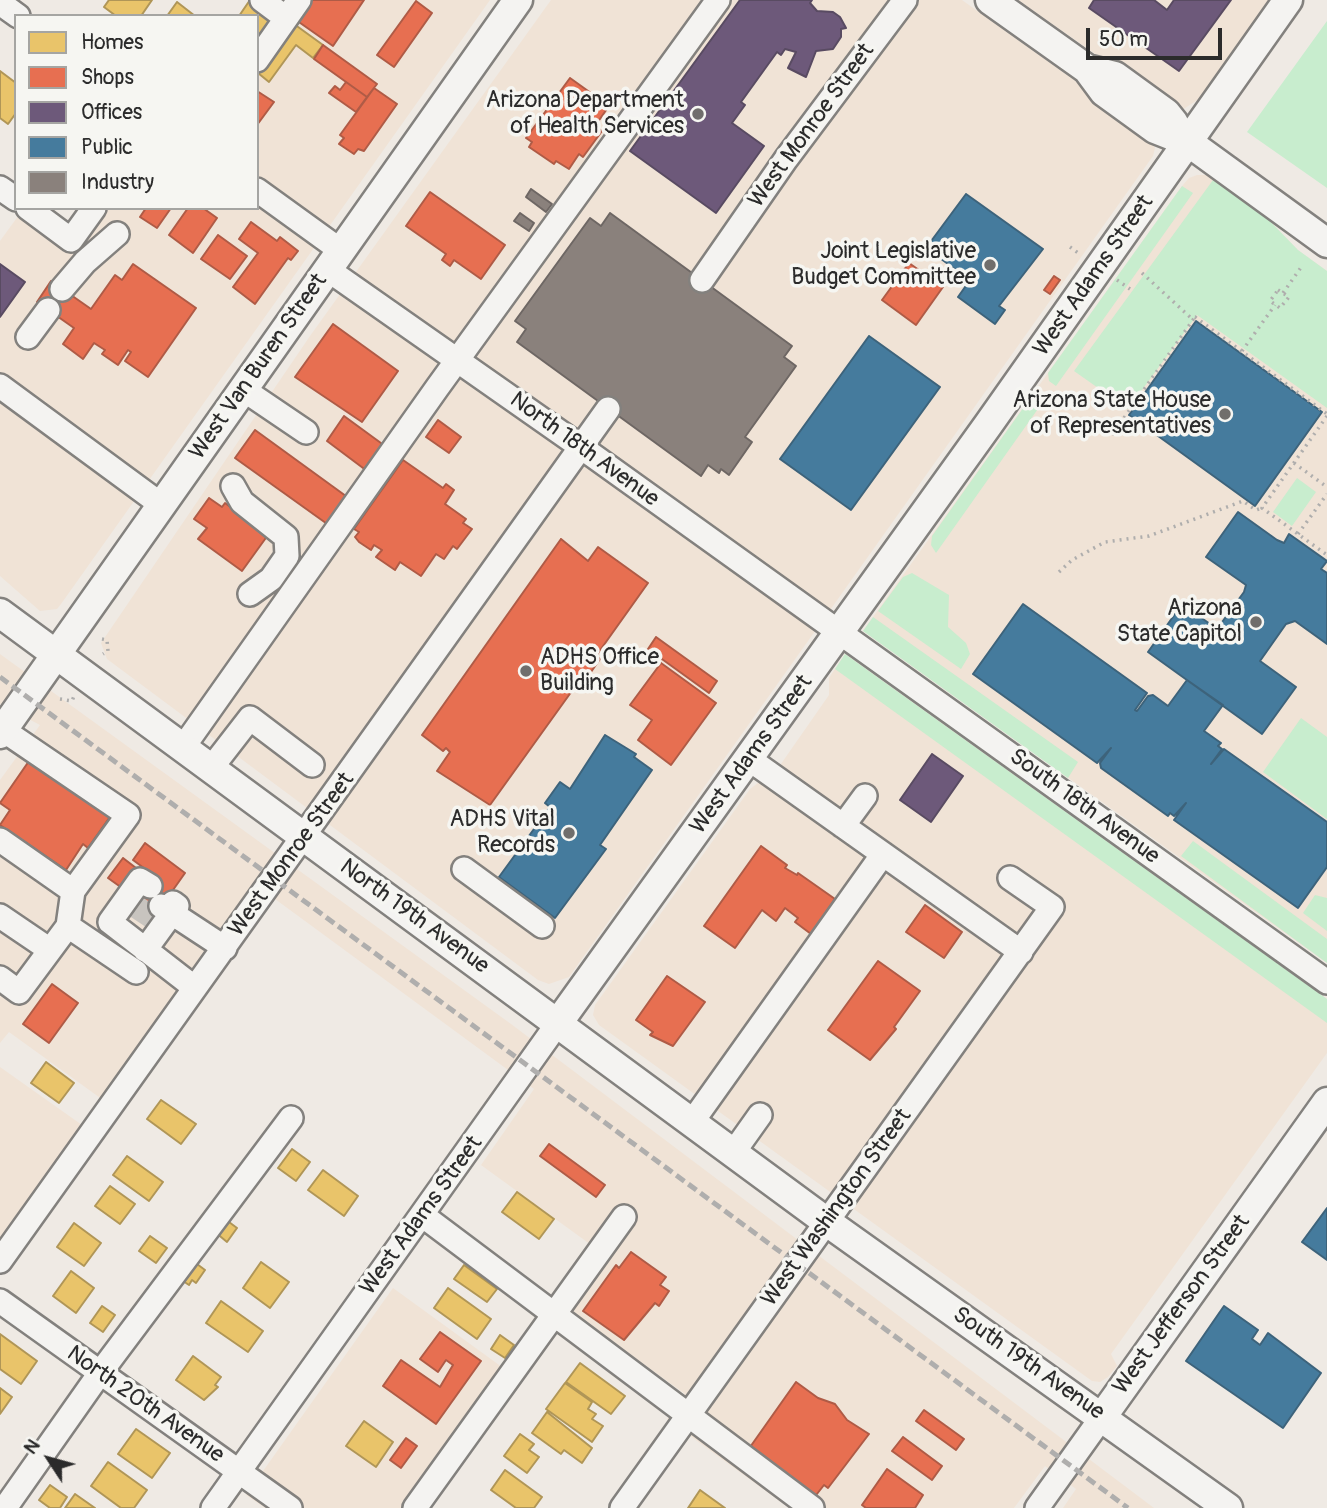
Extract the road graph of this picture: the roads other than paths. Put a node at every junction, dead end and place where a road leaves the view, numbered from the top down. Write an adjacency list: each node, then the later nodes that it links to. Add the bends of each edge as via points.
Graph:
1 (262, 0): 8 (street)
2 (518, 0): 17 (main road, West Van Buren Street)
3 (719, 0): 22 (street)
4 (905, 0): 18 (street, West Monroe Street)
5 (990, 0): 11 (main road, via 1087,69 1115,76 1166,113)
6 (1288, 0): 11 (main road, West Adams Street)
7 (0, 3): 9 (street)
8 (293, 9): 10 (street)
9 (15, 14)
10 (259, 57)
11 (1188, 142): 16 (main road); 32 (main road, West Adams Street)
12 (259, 192): 17 (street, North 18th Avenue)
13 (31, 210): 14 (street, via 71,240)
14 (93, 210)
15 (117, 234): 19 (street)
16 (1327, 243)
17 (334, 260): 22 (street, North 18th Avenue); 24 (main road, West Van Buren Street)
18 (702, 280)
19 (62, 289)
20 (48, 310): 21 (street)
21 (28, 337)
22 (457, 360): 27 (street, North 18th Avenue); 35 (street)
23 (0, 386): 29 (street)
24 (244, 390): 26 (street); 29 (main road, West Van Buren Street)
25 (608, 409): 27 (street, West Monroe Street)
26 (306, 432)
27 (581, 447): 32 (street, North 18th Avenue); 41 (street, West Monroe Street)
28 (233, 486): 30 (street, via 242,502 286,537 287,555 271,579)
29 (163, 506): 33 (main road, West Van Buren Street)
30 (250, 594)
31 (0, 613): 33 (main road, North 19th Avenue)
32 (840, 633): 36 (main road, West Adams Street); 59 (street, South 18th Avenue)
33 (57, 654): 34 (main road, West Van Buren Street); 35 (main road, North 19th Avenue)
34 (2, 732): 46 (street, via 128,815)
35 (184, 746): 38 (main road, North 19th Avenue)
36 (749, 759): 40 (street); 61 (main road, West Adams Street)
37 (312, 765): 38 (street, via 250,718)
38 (212, 767): 41 (main road, North 19th Avenue)
39 (865, 796): 40 (street)
40 (844, 826): 43 (street)
41 (306, 837): 52 (street, West Monroe Street); 61 (main road, North 19th Avenue)
42 (0, 840): 46 (street)
43 (883, 854): 55 (street); 65 (street)
44 (464, 869): 50 (street)
45 (1010, 878): 55 (street, West Washington Street, via 1052,907)
46 (73, 891): 49 (street)
47 (151, 903): 51 (street, via 110,922); 52 (street); 54 (street)
48 (0, 916): 53 (street)
49 (68, 926): 53 (street); 56 (street)
50 (542, 926)
51 (122, 933): 54 (street); 56 (street)
52 (225, 948): 60 (street, West Monroe Street)
53 (50, 950): 58 (street, via 19,992)
54 (145, 950): 60 (street)
55 (1021, 952): 69 (street, West Washington Street)
56 (108, 954): 57 (street)
57 (136, 972)
58 (0, 978)
59 (1327, 982)
60 (195, 988): 70 (street, West Monroe Street)
61 (558, 1023): 65 (main road, North 19th Avenue); 67 (street, West Adams Street)
62 (1327, 1102): 75 (main road, West Jefferson Street)
63 (760, 1115): 66 (street)
64 (291, 1118): 73 (street)
65 (692, 1122): 66 (main road, North 19th Avenue)
66 (733, 1153): 69 (main road, North 19th Avenue)
67 (422, 1215): 72 (street); 76 (street, West Adams Street)
68 (624, 1217): 72 (street)
69 (827, 1222): 74 (street, West Washington Street); 75 (main road, South 19th Avenue)
70 (0, 1261)
71 (0, 1301): 73 (street, North 20th Avenue)
72 (555, 1313): 74 (street); 80 (street)
73 (100, 1373): 76 (street, North 20th Avenue); 77 (street)
74 (688, 1416): 81 (street, West Washington Street); 82 (street)
75 (1102, 1417): 83 (street, West Jefferson Street); 84 (main road, South 19th Avenue)
76 (239, 1472): 78 (street, West Adams Street); 79 (street, North 20th Avenue)
77 (5, 1508)
78 (213, 1508)
79 (290, 1508)
80 (415, 1508)
81 (622, 1508)
82 (811, 1508)
83 (1037, 1508)
84 (1228, 1508)

